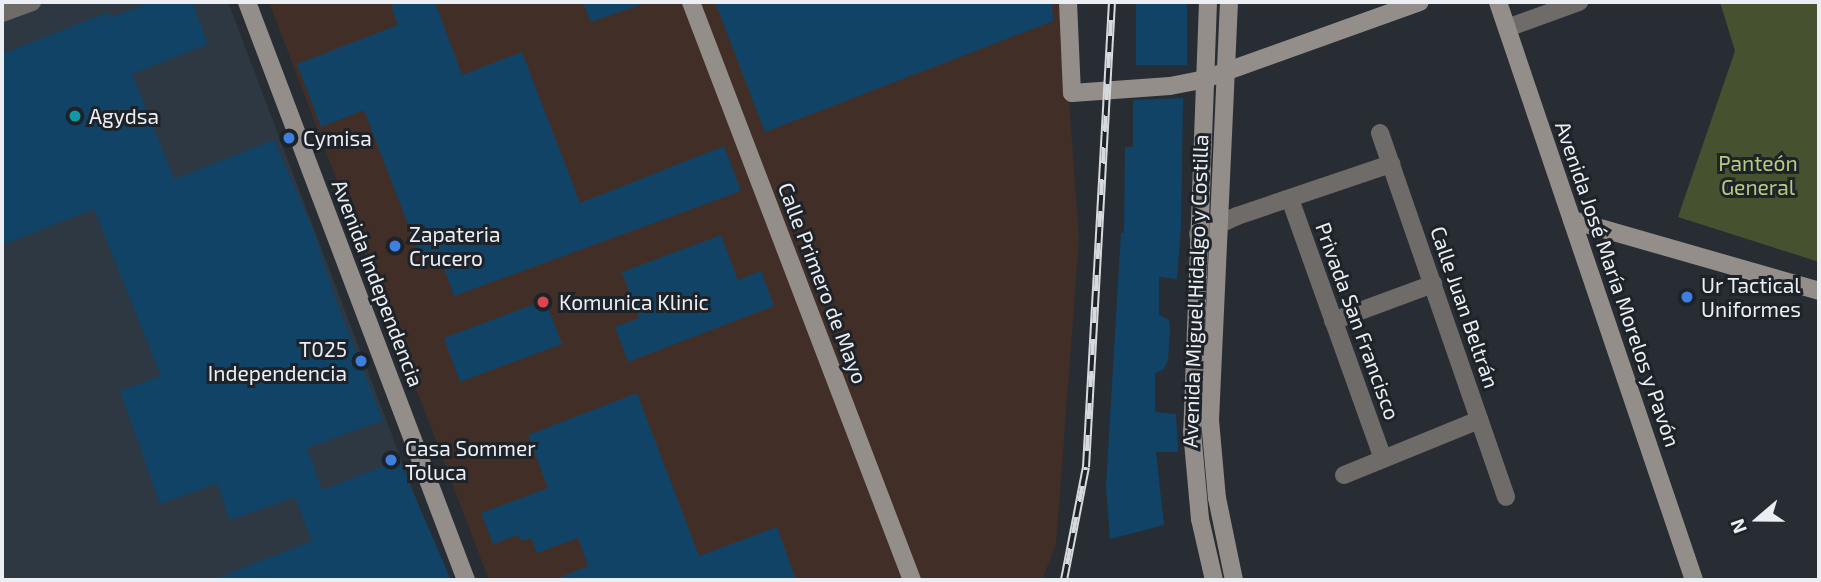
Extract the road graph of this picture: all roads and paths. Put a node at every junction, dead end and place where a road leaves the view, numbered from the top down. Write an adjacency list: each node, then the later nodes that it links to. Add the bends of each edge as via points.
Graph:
1 (32, 2): 10 (street)
2 (247, 2): 27 (main road, Avenida Independencia)
3 (691, 2): 28 (main road, Calle Primero de Mayo)
4 (1068, 2): 13 (main road, via 1072,93)
5 (1208, 2): 13 (main road, Avenida Miguel Hidalgo y Costilla)
6 (1229, 2): 12 (main road, Avenida Miguel Hidalgo y Costilla)
7 (1420, 2): 12 (main road)
8 (1498, 2): 11 (main road, Avenida José María Morelos y Pavón)
9 (1579, 2): 11 (street)
10 (2, 13)
11 (1507, 28): 17 (main road, Avenida José María Morelos y Pavón)
12 (1226, 73): 13 (main road); 18 (main road, Avenida Miguel Hidalgo y Costilla)
13 (1205, 79): 19 (main road, Avenida Miguel Hidalgo y Costilla)
14 (1381, 133): 15 (street, Calle Juan Beltrán)
15 (1391, 164): 16 (street); 20 (street, Calle Juan Beltrán)
16 (1290, 199): 18 (street); 22 (street, Privada San Francisco)
17 (1572, 220): 21 (main road); 31 (main road, Avenida José María Morelos y Pavón)
18 (1217, 224): 19 (street); 30 (main road, Avenida Miguel Hidalgo y Costilla, via 1210,420 1217,498)
19 (1198, 234): 29 (main road, Avenida Miguel Hidalgo y Costilla, via 1192,431 1200,519)
20 (1433, 284): 22 (street); 23 (street, Calle Juan Beltrán)
21 (1819, 292)
22 (1333, 321): 24 (street, Privada San Francisco)
23 (1479, 420): 24 (street); 26 (street, Calle Juan Beltrán)
24 (1383, 459): 25 (street)
25 (1344, 475)
26 (1506, 496)
27 (466, 580)
28 (912, 580)
29 (1214, 580)
30 (1234, 580)
31 (1694, 580)

